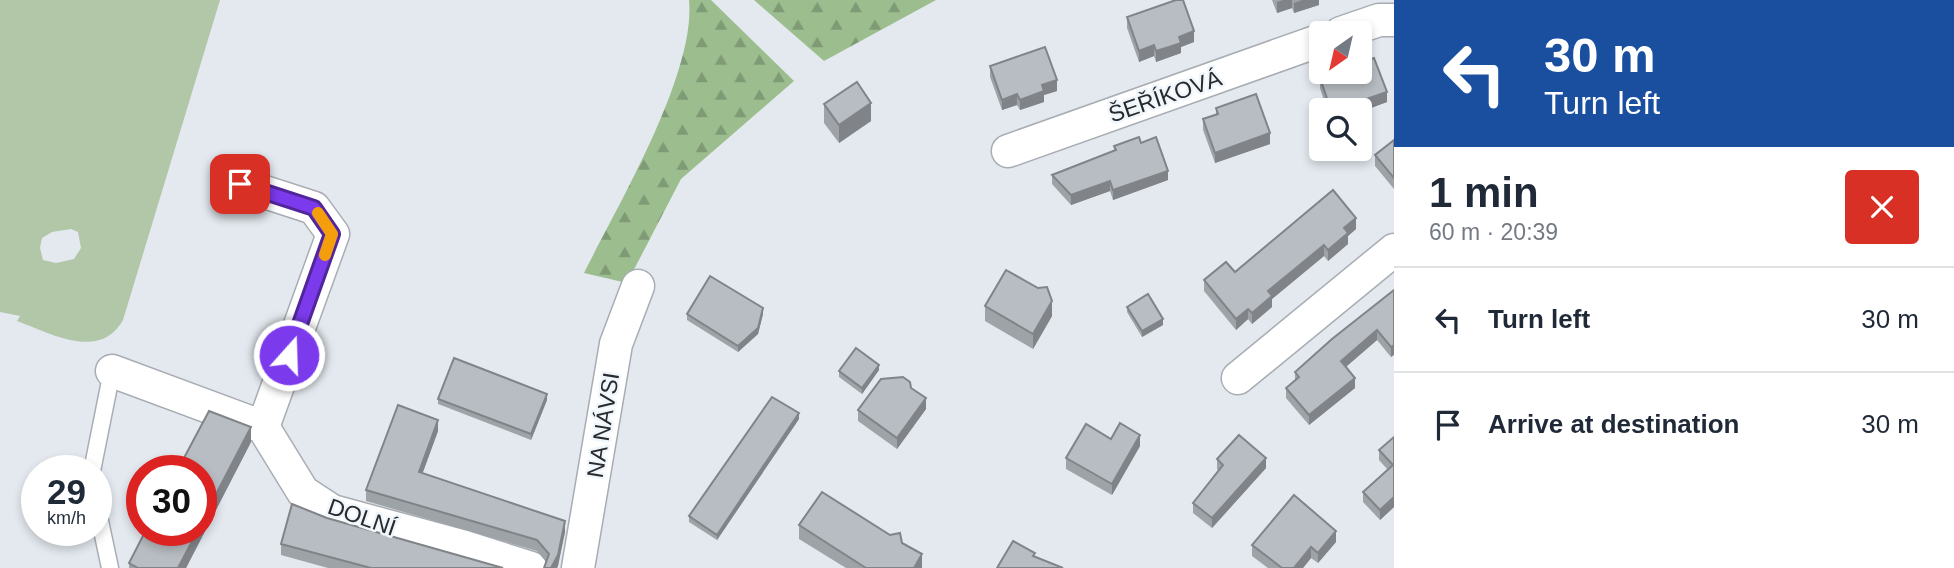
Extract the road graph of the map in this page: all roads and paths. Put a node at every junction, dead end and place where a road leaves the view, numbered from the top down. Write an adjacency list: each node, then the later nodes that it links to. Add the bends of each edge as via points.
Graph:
1 (1394, 20): 2 (street)
2 (1372, 22)
3 (1309, 44): 4 (street, ŠEŘÍKOVÁ)
4 (1009, 151)
5 (240, 184): 10 (street, via 314,208 332,234)
6 (1394, 250): 9 (street)
7 (638, 286): 15 (street, NA NÁVSI, via 616,344)
8 (112, 371): 10 (street); 11 (lane)
9 (1238, 378)
10 (263, 427): 14 (street, DOLNÍ, via 303,492 331,512)
11 (95, 455)
12 (105, 546): 13 (lane)
13 (110, 568)
14 (531, 568)
15 (579, 568)

